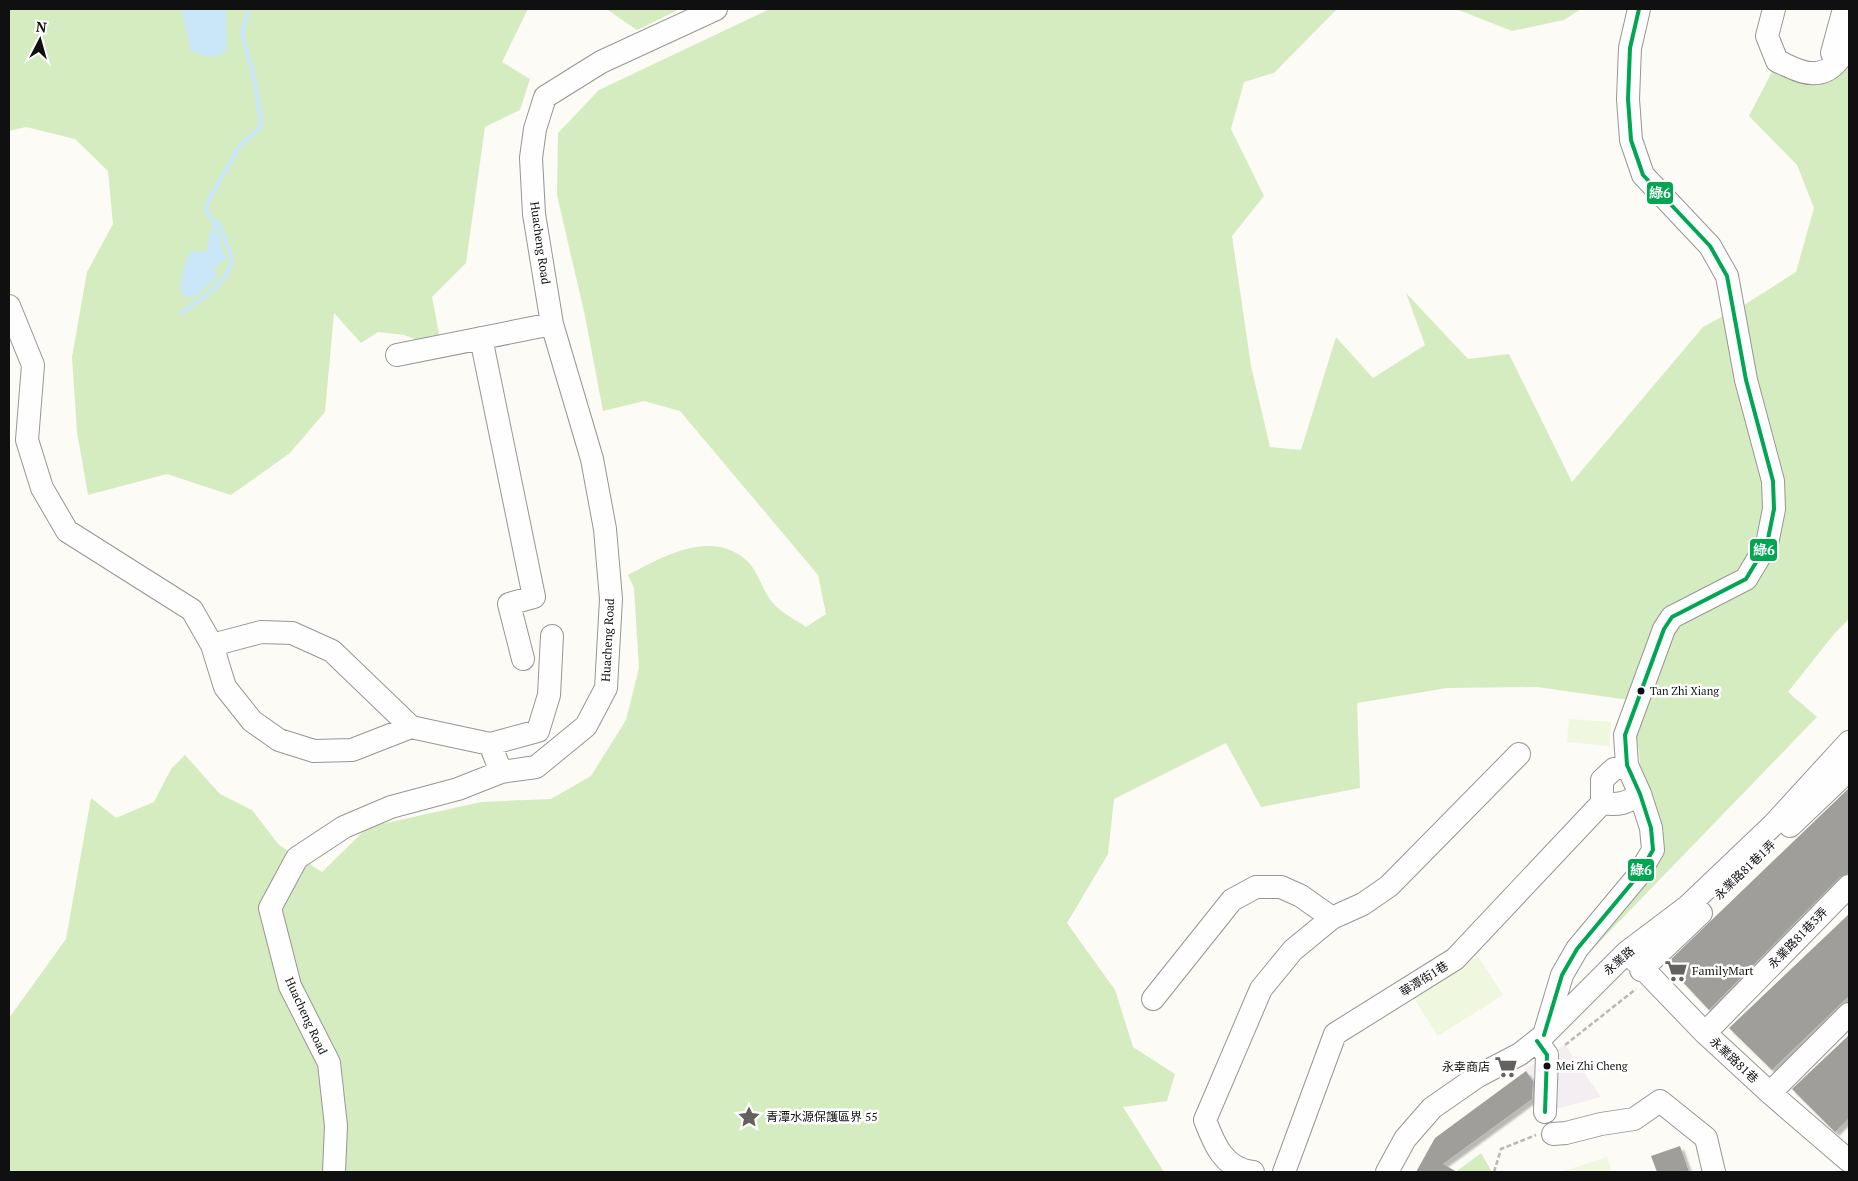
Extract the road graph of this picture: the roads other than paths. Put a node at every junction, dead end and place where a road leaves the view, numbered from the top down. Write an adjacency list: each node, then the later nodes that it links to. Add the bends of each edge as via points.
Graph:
1 (716, 9): 8 (street, Huacheng Road, via 601,62 545,97 535,129 531,158 534,214)
2 (1639, 9): 18 (street, via 1630,48 1628,99 1631,140 1642,175 1710,246 1727,276 1746,380 1773,481 1774,509 1767,544 1746,579 1672,617 1664,629 1625,735)
3 (1774, 9): 6 (street, via 1767,36 1778,61 1810,74)
4 (1844, 9): 6 (street)
5 (1849, 37): 6 (street, via 1845,52)
6 (1827, 71)
7 (9, 306): 12 (street, via 33,365 27,440 42,488 67,531 192,610)
8 (552, 324): 9 (street); 20 (street, Huacheng Road, via 592,460 605,529 611,599 606,688 586,726 549,757 536,767)
9 (481, 338): 10 (street); 13 (street, via 534,598 509,604)
10 (397, 355)
11 (552, 636): 16 (street, via 549,695 538,731)
12 (212, 645): 14 (street, via 261,632 292,633 332,651); 14 (street, via 225,687 252,721 278,740 314,751 352,750)
13 (523, 659)
14 (411, 728): 16 (street)
15 (1849, 742): 25 (street, 永業路, via 1772,825 1688,906)
16 (490, 744): 20 (street)
17 (1519, 754): 24 (street, via 1389,886 1363,904)
18 (1627, 765): 21 (street); 22 (street, via 1614,769 1602,780)
19 (1849, 770): 26 (street, 永業路81巷1弄)
20 (501, 772): 35 (street, Huacheng Road, via 458,789 390,807 344,828 297,858 270,908 290,986 328,1063 336,1126)
21 (1640, 794): 22 (street, via 1621,804); 30 (street, via 1653,850 1638,877 1577,949 1562,975)
22 (1602, 803): 37 (street, 華潭街1巷, via 1455,959 1335,1034)
23 (1849, 886): 29 (street, 永業路81巷3弄)
24 (1332, 918): 27 (street, via 1301,896 1281,887 1256,887 1232,900); 36 (street, via 1294,950 1261,989 1205,1120 1215,1148 1240,1171)
25 (1627, 952): 26 (street, 永業路81巷); 30 (street, 永業路)
26 (1646, 974): 29 (street, 永業路81巷)
27 (1153, 999)
28 (1849, 1014): 31 (street)
29 (1705, 1033): 31 (street, 永業路81巷)
30 (1541, 1038): 32 (street, via 1547,1055); 38 (street, 永業路, via 1520,1054 1452,1092 1432,1108 1405,1139)
31 (1770, 1093): 34 (street, 永業路81巷)
32 (1545, 1112)
33 (1553, 1134): 39 (street, via 1634,1119 1660,1101 1706,1138)
34 (1845, 1150)
35 (334, 1172)
36 (1253, 1172)
37 (1284, 1172)
38 (1387, 1172)
39 (1714, 1172)

